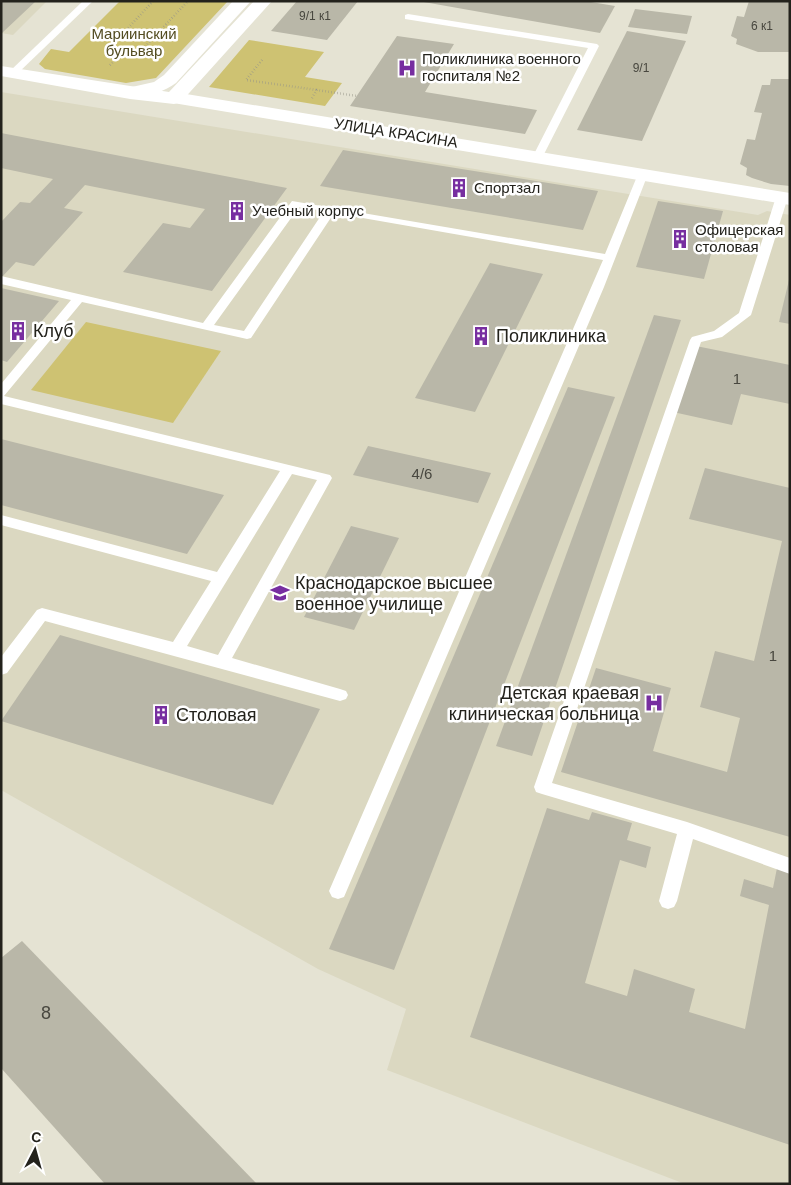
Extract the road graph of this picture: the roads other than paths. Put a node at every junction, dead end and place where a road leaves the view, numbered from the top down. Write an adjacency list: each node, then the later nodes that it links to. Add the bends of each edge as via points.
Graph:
1 (89, 1): 5 (lane)
2 (243, 1): 6 (street, via 170,79 160,86)
3 (264, 1): 7 (street)
4 (408, 17): 8 (lane, via 594,46)
5 (7, 72): 6 (street, УЛИЦА КРАСИНА)
6 (130, 93): 7 (street, УЛИЦА КРАСИНА)
7 (174, 98): 8 (street, УЛИЦА КРАСИНА)
8 (538, 156): 9 (street, УЛИЦА КРАСИНА)
9 (643, 174): 10 (street, УЛИЦА КРАСИНА); 12 (lane)
10 (786, 198): 25 (lane, via 744,315 718,334 696,340 542,787)
11 (331, 209): 12 (lane); 15 (lane, via 296,203); 15 (lane, via 247,336)
12 (610, 258): 27 (lane)
13 (1, 280): 14 (lane)
14 (78, 298): 15 (lane); 16 (lane)
15 (206, 327)
16 (1, 393)
17 (1, 400): 18 (lane)
18 (289, 468): 20 (lane); 22 (lane, via 325,478)
19 (1, 520): 20 (lane)
20 (220, 578): 21 (lane)
21 (176, 649): 22 (lane); 23 (lane, via 42,614)
22 (222, 662): 24 (lane)
23 (1, 669)
24 (340, 695)
25 (687, 829): 26 (lane); 28 (lane)
26 (790, 866)
27 (338, 891)
28 (668, 902)

